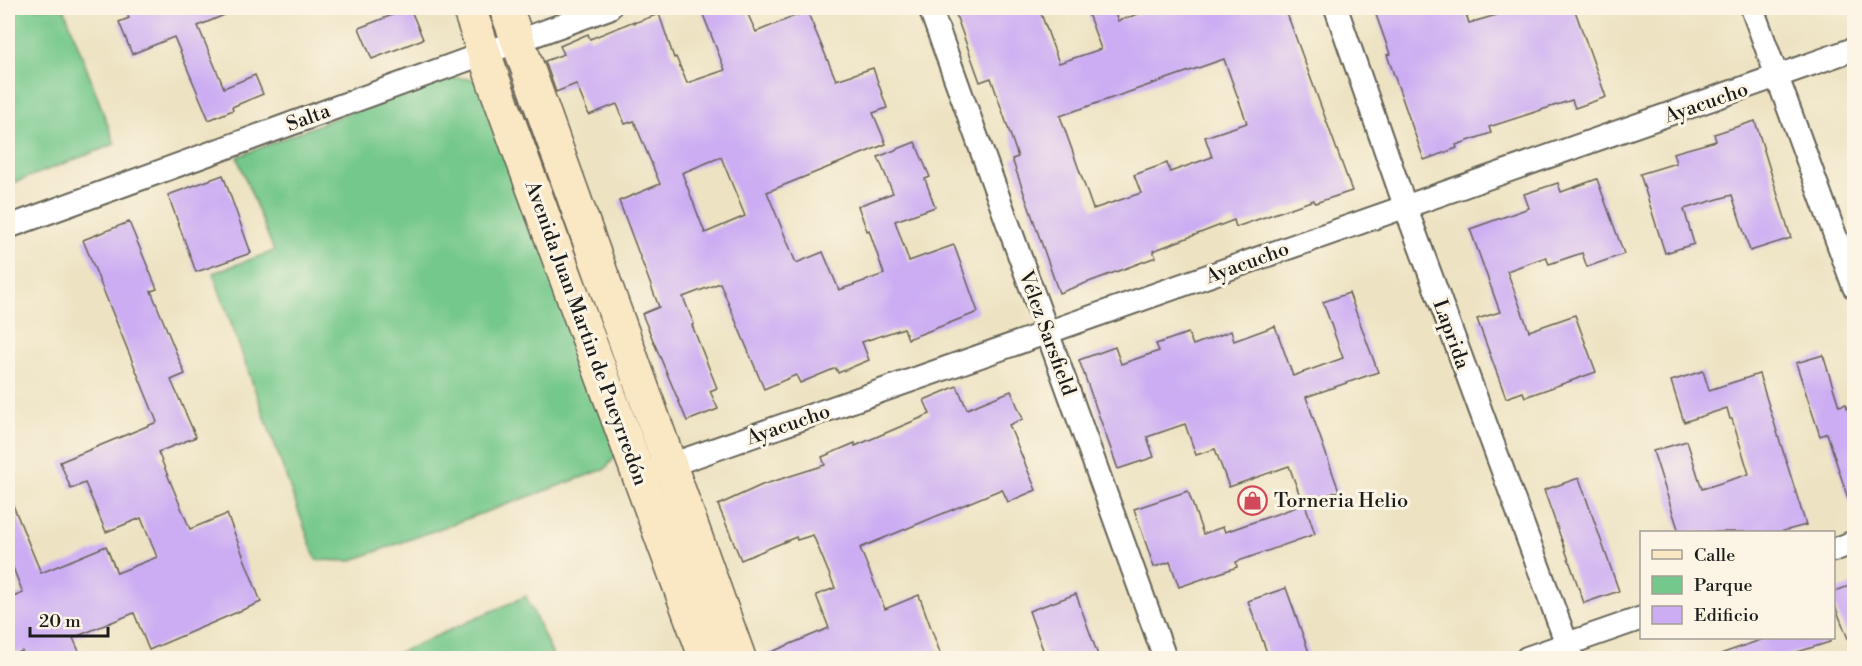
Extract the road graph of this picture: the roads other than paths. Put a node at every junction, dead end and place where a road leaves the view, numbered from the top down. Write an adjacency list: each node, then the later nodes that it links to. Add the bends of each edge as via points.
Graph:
1 (469, 8): 9 (main road, Avenida Juan Martin de Pueyrredón)
2 (506, 8): 7 (main road, Avenida Juan Martin de Pueyrredón)
3 (609, 8): 7 (street, Salta)
4 (930, 8): 14 (street, Vélez Sarsfield)
5 (1336, 8): 11 (street, Laprida)
6 (1752, 8): 10 (street)
7 (518, 40): 9 (street, Salta); 15 (main road, Avenida Juan Martin de Pueyrredón)
8 (1854, 49): 10 (street, Ayacucho)
9 (485, 52): 12 (street, Salta); 15 (main road, Avenida Juan Martin de Pueyrredón)
10 (1777, 77): 11 (street, Ayacucho); 13 (street)
11 (1405, 206): 14 (street, Ayacucho); 19 (street, Laprida)
12 (8, 227)
13 (1854, 287)
14 (1048, 333): 15 (street, Ayacucho); 22 (street, Vélez Sarsfield)
15 (654, 471): 20 (main road, Avenida Juan Martin de Pueyrredón); 21 (main road, Avenida Juan Martin de Pueyrredón)
16 (1854, 543): 17 (street)
17 (1835, 549)
18 (1640, 618): 19 (street)
19 (1569, 652): 23 (street)
20 (706, 658)
21 (739, 658)
22 (1165, 658)
23 (1527, 658)

